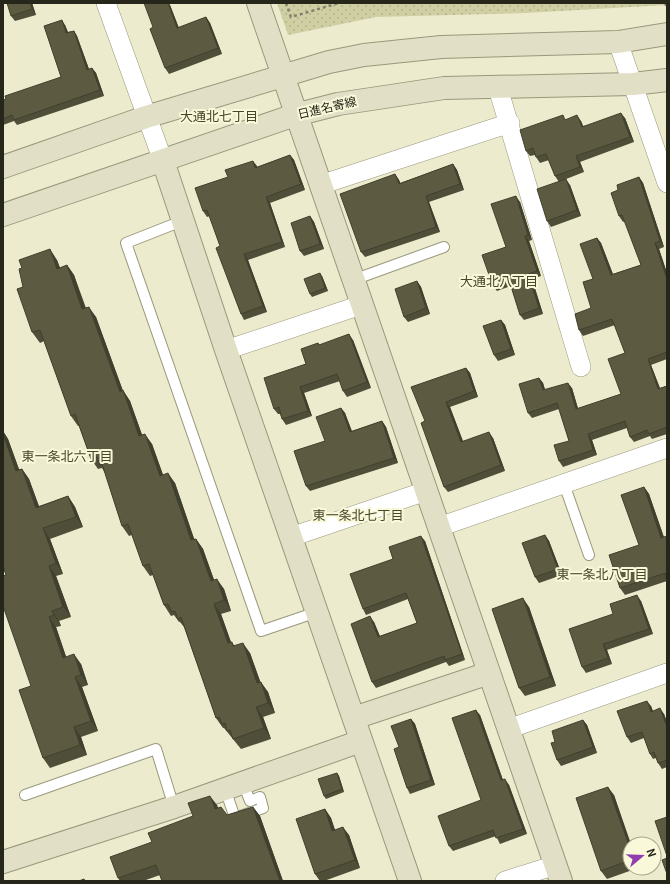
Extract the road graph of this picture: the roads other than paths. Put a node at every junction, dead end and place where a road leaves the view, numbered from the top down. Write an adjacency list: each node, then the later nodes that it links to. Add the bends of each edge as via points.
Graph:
1 (106, 3): 10 (street)
2 (258, 3): 5 (street)
3 (667, 34): 4 (street)
4 (618, 42): 5 (street, via 441,47 357,57); 7 (street)
5 (283, 74): 9 (street); 10 (street)
6 (667, 80): 7 (street, 日進名寄線)
7 (633, 84): 8 (street, 日進名寄線); 14 (street)
8 (498, 88): 9 (street, 日進名寄線, via 444,88 338,104); 11 (street)
9 (295, 115): 12 (street, 日進名寄線); 15 (street)
10 (146, 118): 12 (street); 13 (street)
11 (510, 123): 15 (street); 22 (street)
12 (163, 161): 16 (street, 日進名寄線); 17 (street)
13 (3, 167)
14 (667, 183)
15 (320, 185): 19 (street)
16 (3, 215)
17 (182, 221): 21 (street); 29 (lane, via 126,243 261,631)
18 (444, 247): 19 (lane)
19 (353, 280): 20 (street)
20 (361, 305): 21 (street); 25 (street)
21 (226, 350): 27 (street)
22 (581, 367)
23 (667, 448): 24 (street)
24 (564, 484): 26 (street); 28 (lane)
25 (426, 491): 26 (street); 27 (street)
26 (438, 527): 30 (street)
27 (291, 537): 29 (street)
28 (589, 555)
29 (317, 612): 32 (street)
30 (489, 673): 32 (street); 33 (street)
31 (667, 673): 33 (street)
32 (354, 718): 34 (street)
33 (508, 729): 38 (street)
34 (361, 741): 36 (street); 39 (street)
35 (25, 795): 36 (lane, via 156,749)
36 (174, 807): 37 (street)
37 (3, 862)
38 (558, 873): 40 (street)
39 (410, 881)
40 (506, 881)

